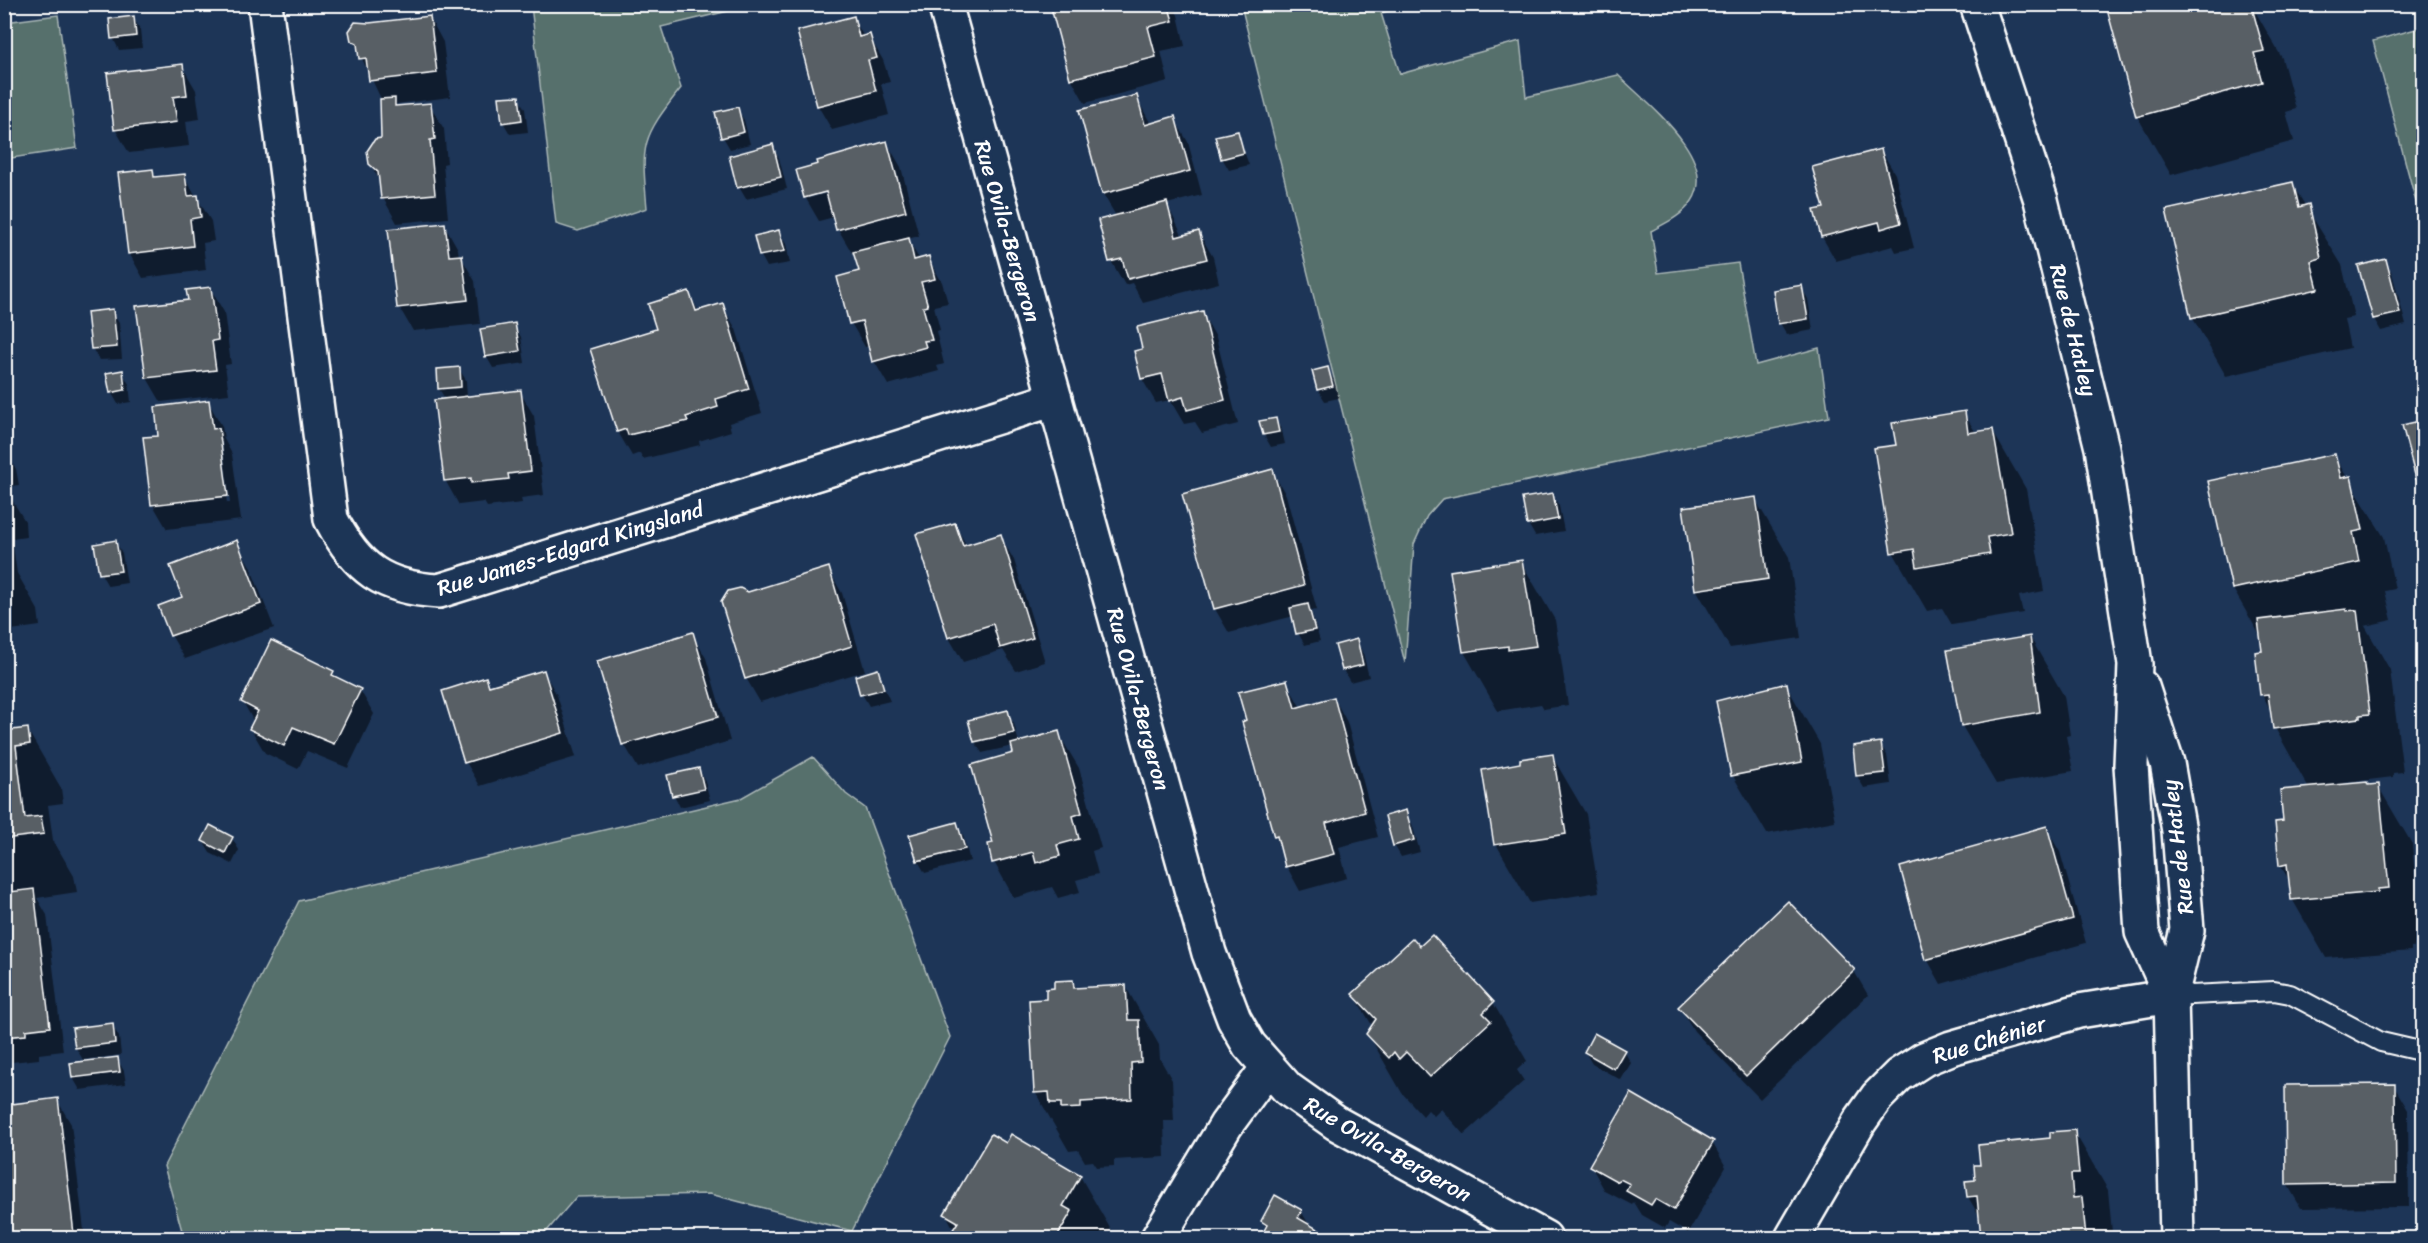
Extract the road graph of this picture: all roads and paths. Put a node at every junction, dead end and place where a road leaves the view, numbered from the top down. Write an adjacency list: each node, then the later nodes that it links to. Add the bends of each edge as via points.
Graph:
1 (265, 4): 4 (street, Rue James-Edgard Kingsland, via 327,502 344,544 362,565 385,580 412,589 439,591)
2 (945, 4): 4 (street, Rue Ovila-Bergeron)
3 (1977, 4): 5 (street, Rue de Hatley, via 2041,200 2078,340 2104,459)
4 (1055, 399): 8 (street, Rue Ovila-Bergeron, via 1209,953 1234,1019)
5 (2135, 664): 6 (street, Rue de Hatley, via 2131,765 2142,932); 6 (street, Rue de Hatley, via 2167,764 2180,831 2187,930)
6 (2170, 996): 7 (lane, via 2274,991 2290,994 2381,1042); 11 (street, Rue Chénier, via 2079,1011 1924,1059 1877,1097); 12 (street, Rue de Hatley)
7 (2424, 1052)
8 (1267, 1069): 9 (street, via 1226,1125); 10 (street, Rue Ovila-Bergeron, via 1303,1101 1336,1123)
9 (1158, 1239)
10 (1545, 1239)
11 (1792, 1239)
12 (2177, 1239)

